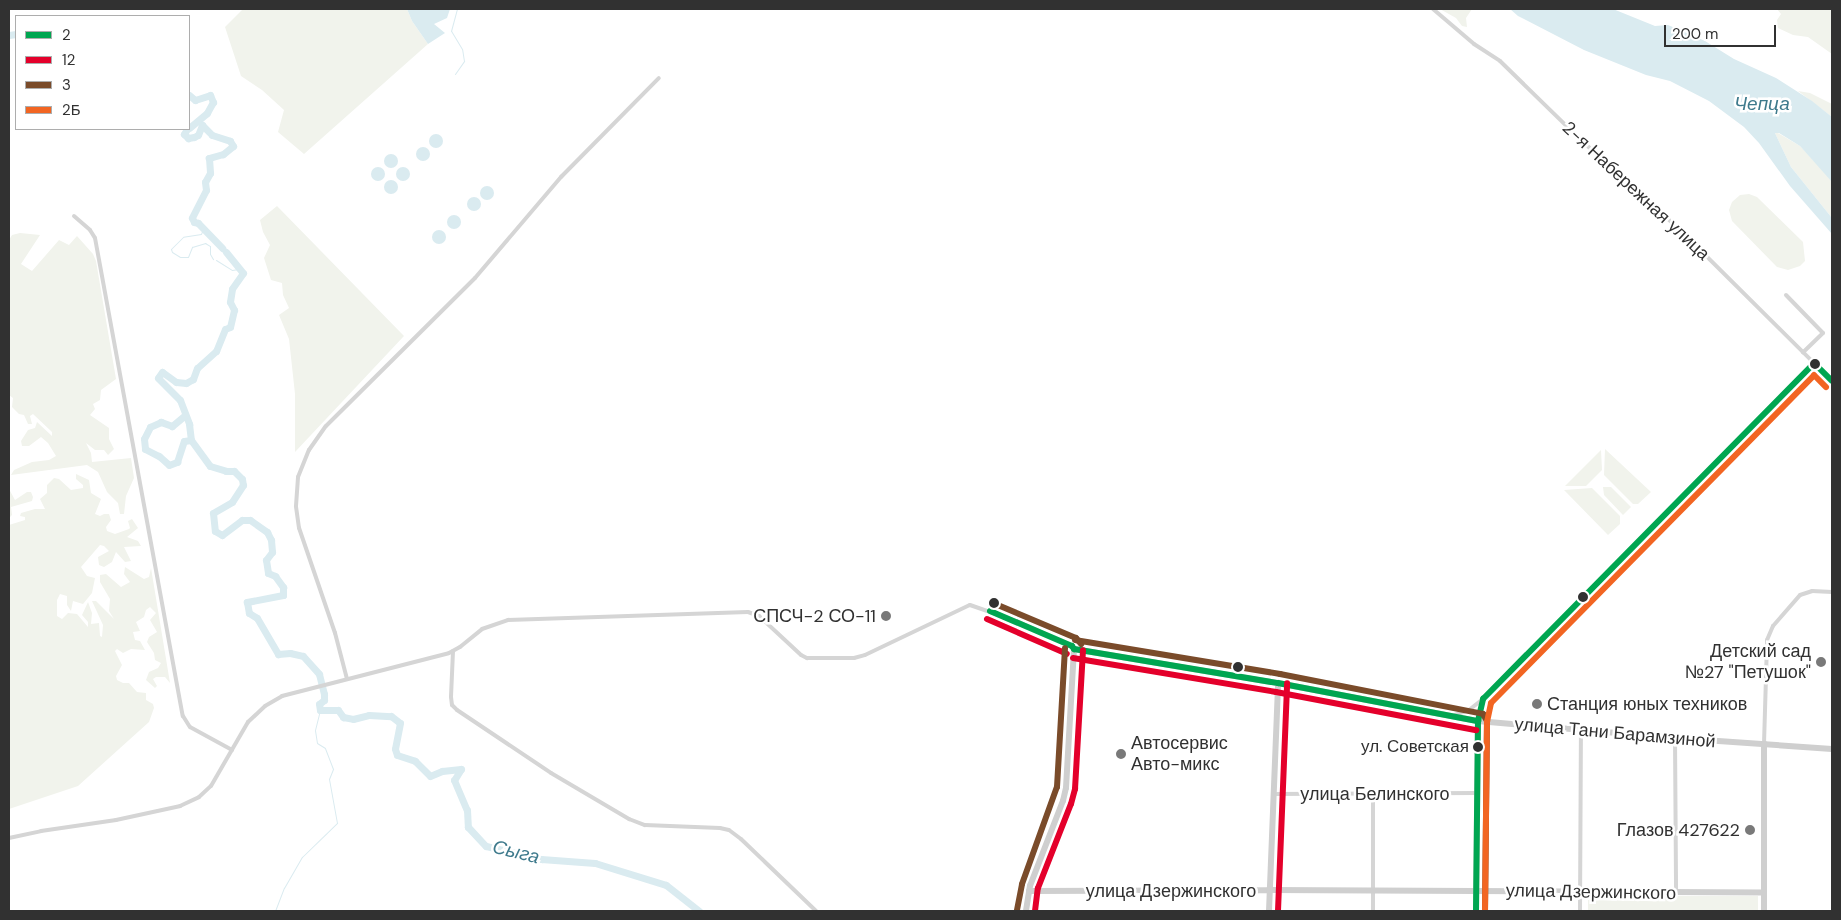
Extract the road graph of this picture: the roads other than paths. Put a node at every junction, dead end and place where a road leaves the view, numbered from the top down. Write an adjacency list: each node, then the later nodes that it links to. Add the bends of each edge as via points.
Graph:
1 (1433, 9): 5 (street, 2-я Набережная улица, via 1474,44 1500,61 1677,227)
2 (659, 78): 11 (street, via 561,177 475,278 326,426 309,450 298,477 296,506 299,528 336,633)
3 (74, 216): 20 (street, via 95,238 183,716 190,727)
4 (1786, 295): 5 (street, via 1823,332)
5 (1803, 352): 6 (street, 2-я Набережная улица)
6 (1814, 363): 7 (street, 2-я Набережная улица); 13 (street)
7 (1832, 381)
8 (1832, 592): 18 (street, via 1812,591 1800,595 1773,626 1766,640)
9 (1074, 649): 10 (street, via 1016,621 970,605 854,658 807,658 794,651 759,616 748,612 508,620 482,630); 12 (street, улица Тани Барамзиной); 26 (street, via 1065,795)
10 (453, 650): 11 (street); 32 (street, via 451,697 457,710 550,773 629,819 645,825 720,828 736,835)
11 (347, 679): 20 (street, via 282,696 265,706 248,722)
12 (1278, 683): 14 (street, улица Тани Барамзиной); 22 (street)
13 (1482, 699): 14 (street, via 1469,710); 15 (street)
14 (1448, 716): 15 (street, улица Тани Барамзиной)
15 (1478, 721): 16 (street, улица Тани Барамзиной); 21 (street)
16 (1581, 730): 17 (street, улица Тани Барамзиной); 29 (street)
17 (1675, 738): 18 (street, улица Тани Барамзиной); 30 (street)
18 (1764, 744): 19 (street, улица Тани Барамзиной); 31 (street)
19 (1832, 748)
20 (232, 750): 24 (street, via 211,786 199,797 180,806)
21 (1477, 793): 23 (street, улица Белинского); 28 (street)
22 (1273, 794): 23 (street, улица Белинского); 25 (street)
23 (1373, 794): 27 (street)
24 (9, 838)
25 (1269, 890): 26 (street, улица Дзержинского); 27 (street, улица Дзержинского); 34 (street)
26 (1029, 891): 33 (street)
27 (1373, 891): 28 (street, улица Дзержинского); 35 (street)
28 (1476, 891): 29 (street, улица Дзержинского); 36 (street)
29 (1580, 891): 30 (street, улица Дзержинского); 37 (street)
30 (1676, 892): 31 (street, улица Дзержинского)
31 (1764, 893): 38 (street)
32 (816, 911)
33 (1026, 911)
34 (1269, 911)
35 (1373, 911)
36 (1476, 911)
37 (1580, 911)
38 (1764, 911)

